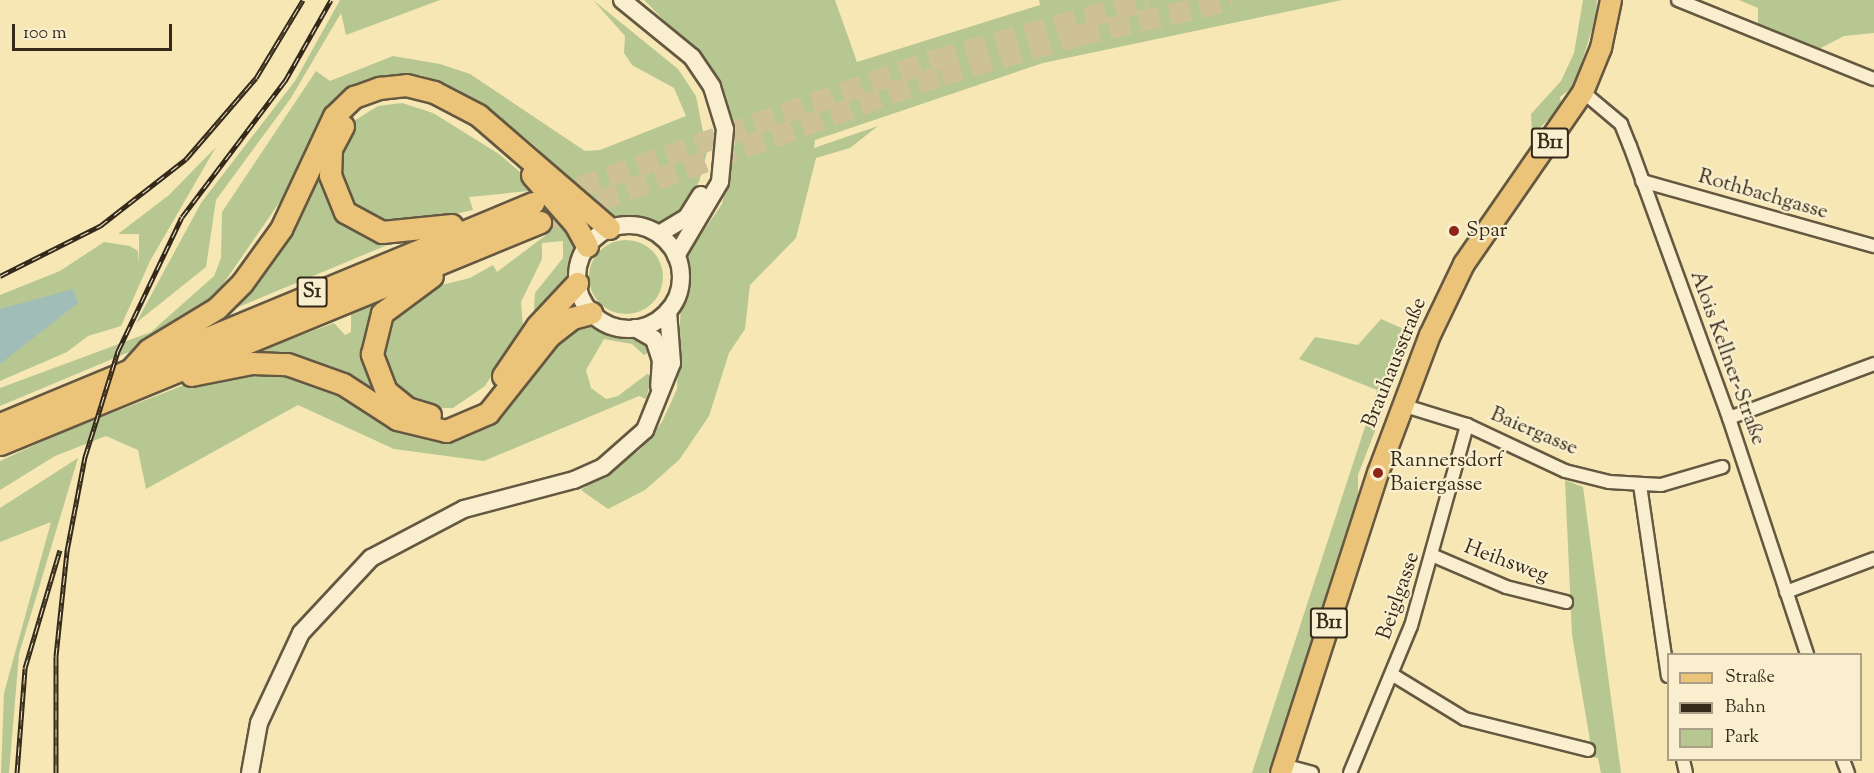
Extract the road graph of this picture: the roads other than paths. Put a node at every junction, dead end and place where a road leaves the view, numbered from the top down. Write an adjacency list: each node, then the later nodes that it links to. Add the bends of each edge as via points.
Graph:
1 (622, 0): 4 (main road)
2 (1611, 0): 6 (main road, Brauhausstraße / B11, via 1601,48)
3 (1678, 0): 5 (street)
4 (657, 30): 10 (main road, via 699,86 715,147 698,201 687,217); 14 (main road, via 702,71 725,129 720,182)
5 (1874, 79)
6 (1583, 92): 7 (street, Alois Kellner-Straße, via 1621,124); 22 (main road, Brauhausstraße / B11, via 1464,264)
7 (1642, 181): 12 (street, Rothbachgasse); 24 (street, Alois Kellner-Straße)
8 (494, 219): 11 (highway, via 408,233 369,228 345,212 330,176 331,149 361,109 406,98 428,105 493,142 543,184); 13 (highway, S1, via 537,213); 20 (highway, S1)
9 (609, 228): 10 (main road, via 636,225); 11 (main road); 20 (highway, via 477,115 434,92 406,85 379,88 354,97 334,116 281,229 242,283 218,308 148,350)
10 (659, 234): 14 (main road)
11 (587, 246): 15 (main road)
12 (1874, 246)
13 (473, 248): 15 (highway, via 398,296 374,331 372,354 381,383 396,401 416,412 444,416 482,403 537,326); 21 (highway, S1)
14 (676, 256): 16 (main road, via 680,285)
15 (577, 284): 17 (main road)
16 (668, 311): 18 (main road); 23 (main road, via 672,363)
17 (591, 313): 18 (main road, via 613,326); 21 (highway, via 572,318 549,336 488,413 446,431 397,419 344,384 287,364 252,363 192,375)
18 (634, 328): 23 (main road, via 654,339 661,360)
19 (1874, 364): 24 (street)
20 (132, 368): 25 (highway, S1)
21 (163, 375): 27 (highway, S1)
22 (1402, 405): 26 (street, Baiergasse); 38 (main road, Brauhausstraße / B11)
23 (658, 408): 39 (main road, via 645,430 603,467 574,480 464,509 371,558 301,633 273,686)
24 (1729, 418): 32 (street, Alois Kellner-Straße)
25 (0, 424)
26 (1467, 425): 29 (street, Baiergasse, via 1565,471); 30 (street, Beiglgasse)
27 (0, 444)
28 (1722, 467): 29 (street, Baiergasse, via 1680,481)
29 (1640, 486): 35 (street)
30 (1434, 556): 33 (street, Heihsweg, via 1506,587); 36 (street, Beiglgasse)
31 (1874, 559): 32 (street)
32 (1786, 592): 34 (street, Alois Kellner-Straße)
33 (1566, 602)
34 (1807, 653)
35 (1667, 669)
36 (1393, 675): 37 (street, via 1465,719); 41 (street, Beiglgasse)
37 (1588, 750)
38 (1282, 769): 40 (street)
39 (250, 773)
40 (1312, 773)
41 (1350, 773)

